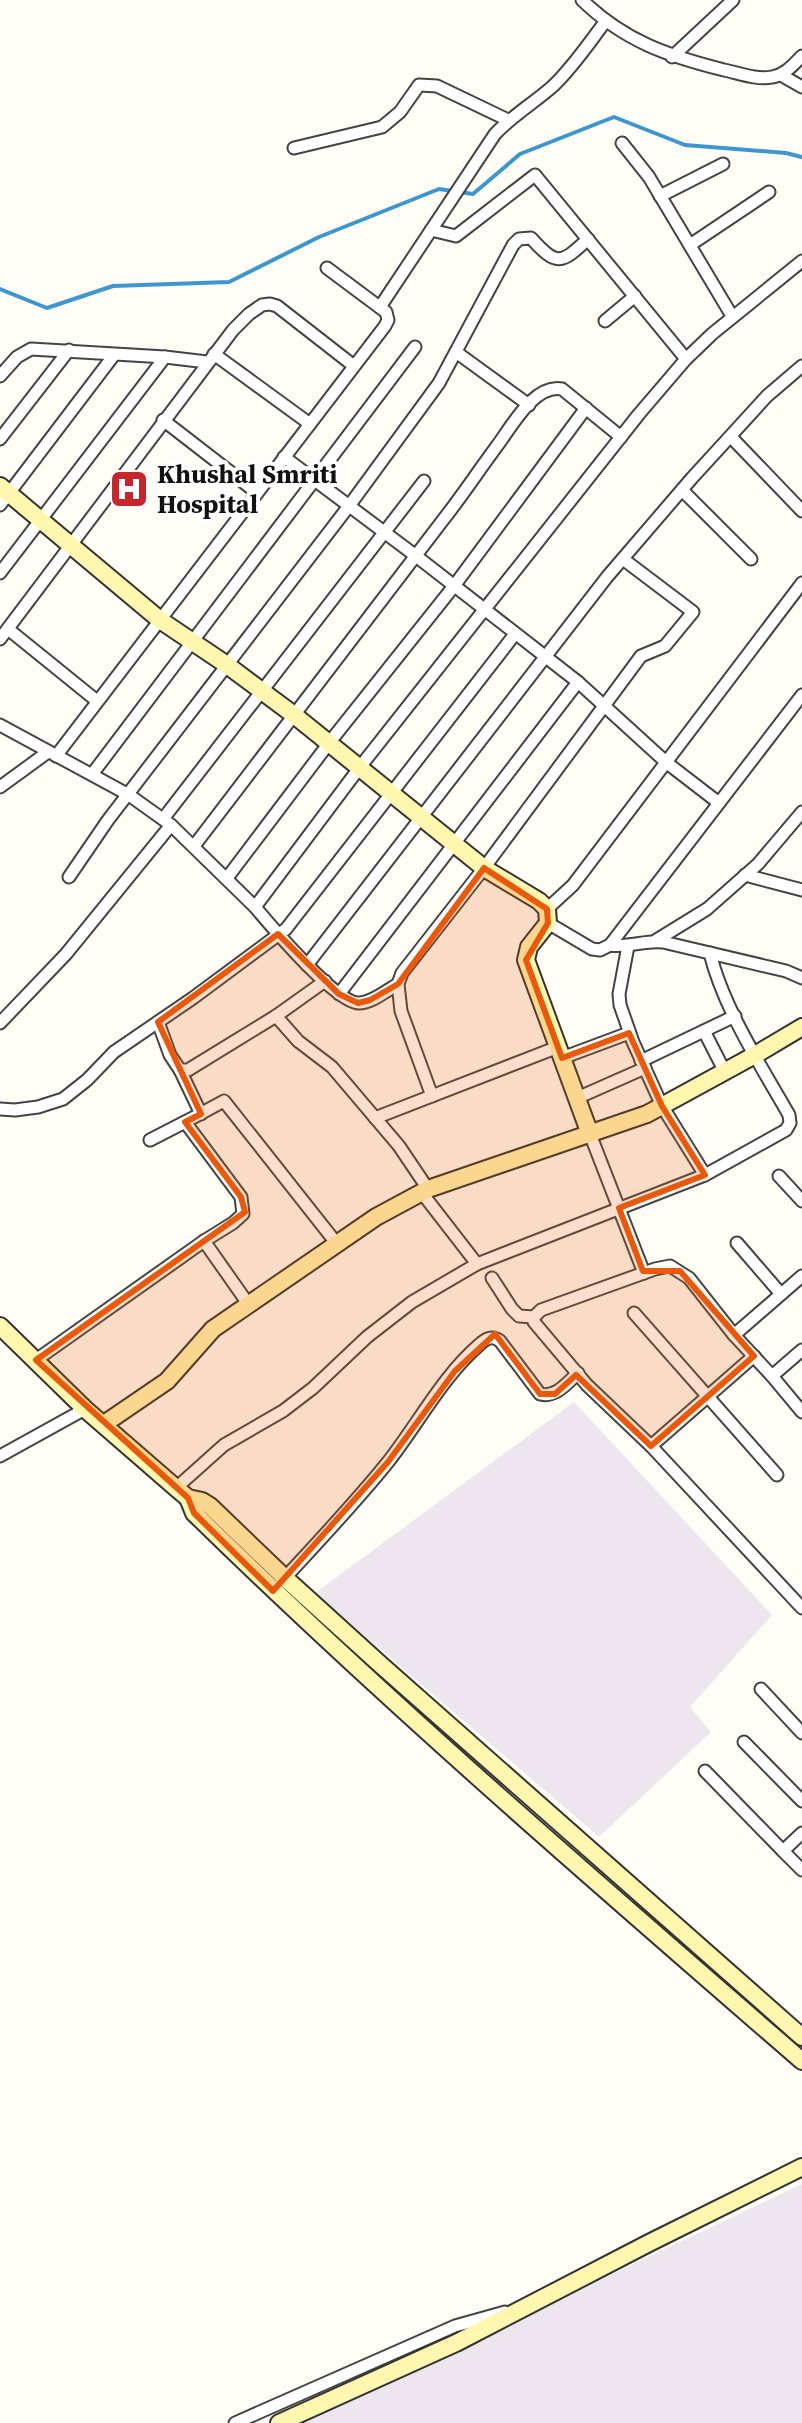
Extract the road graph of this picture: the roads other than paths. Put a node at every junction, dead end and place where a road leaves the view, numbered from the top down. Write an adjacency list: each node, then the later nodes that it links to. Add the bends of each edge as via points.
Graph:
1 (582, 0): 4 (street)
2 (604, 0): 4 (street)
3 (733, 0): 7 (street)
4 (592, 10): 5 (street)
5 (605, 22): 7 (street); 10 (street, via 566,73)
6 (802, 56): 8 (street)
7 (672, 57): 8 (street, via 753,77)
8 (781, 75): 9 (street)
9 (802, 87)
10 (508, 120): 12 (street, via 437,86 419,85 382,127); 16 (street)
11 (622, 143): 15 (street)
12 (294, 148)
13 (723, 164): 15 (street)
14 (769, 192): 18 (street)
15 (660, 196): 18 (street)
16 (431, 230): 17 (street, via 456,236 535,175); 22 (street)
17 (588, 239): 21 (street); 27 (street, via 560,260 547,256 531,238 519,239)
18 (690, 245): 23 (street)
19 (802, 261): 23 (street)
20 (327, 268): 22 (street)
21 (635, 296): 24 (street); 31 (street)
22 (380, 307): 33 (street, via 388,320)
23 (732, 316): 31 (street)
24 (605, 321)
25 (415, 347): 44 (street)
26 (69, 350): 28 (street); 32 (street, via 31,349); 42 (street)
27 (456, 352): 36 (street); 49 (street)
28 (114, 355): 29 (street); 48 (street)
29 (165, 357): 30 (street); 51 (street)
30 (211, 358): 33 (street, via 249,314 270,304); 38 (street); 39 (street)
31 (686, 359): 40 (street)
32 (4, 362): 35 (street)
33 (354, 366): 39 (street)
34 (802, 366): 41 (street)
35 (0, 376)
36 (529, 405): 37 (street, via 553,387); 54 (street)
37 (586, 408): 40 (street); 59 (street)
38 (163, 420): 47 (street); 53 (street)
39 (310, 424): 43 (street)
40 (621, 437): 60 (street)
41 (731, 437): 46 (street); 50 (street)
42 (0, 439)
43 (284, 457): 44 (street); 47 (street)
44 (315, 480): 49 (street); 64 (street)
45 (424, 481): 52 (street)
46 (682, 490): 55 (street); 56 (street)
47 (256, 492): 61 (street)
48 (3, 495): 51 (main road)
49 (349, 506): 52 (street); 66 (street)
50 (802, 511)
51 (39, 520): 53 (main road); 57 (street)
52 (384, 532): 54 (street); 68 (street)
53 (69, 545): 61 (main road); 62 (street)
54 (416, 556): 59 (street); 72 (street)
55 (623, 559): 65 (street); 71 (street, via 693,612 665,646 641,656)
56 (751, 559)
57 (0, 573)
58 (802, 583): 76 (street)
59 (454, 586): 60 (street); 74 (street)
60 (483, 609): 63 (street); 77 (street)
61 (160, 620): 64 (main road); 70 (street)
62 (4, 634): 70 (street)
63 (515, 634): 65 (street); 80 (street)
64 (194, 643): 66 (main road); 78 (street)
65 (545, 657): 67 (street); 84 (street)
66 (227, 665): 68 (main road); 81 (street)
67 (578, 682): 71 (street); 86 (street)
68 (261, 691): 72 (main road); 85 (street)
69 (802, 695): 82 (street)
70 (97, 701): 75 (street)
71 (605, 707): 76 (street); 88 (street)
72 (294, 715): 74 (main road); 87 (street)
73 (0, 725): 75 (street)
74 (329, 743): 77 (main road); 91 (street)
75 (52, 754): 78 (street); 79 (street)
76 (667, 763): 82 (street); 94 (street)
77 (360, 767): 80 (main road); 93 (street)
78 (93, 773): 81 (street)
79 (0, 787)
80 (392, 794): 84 (main road); 95 (street, via 294,921)
81 (129, 795): 85 (street); 90 (street)
82 (719, 803): 97 (street)
83 (802, 812): 89 (street)
84 (422, 817): 86 (main road); 100 (street)
85 (167, 822): 87 (street); 108 (street, via 66,954)
86 (454, 845): 88 (main road); 104 (street)
87 (194, 846): 91 (street)
88 (484, 868): 94 (main road, via 539,901); 103 (street)
89 (745, 875): 92 (street); 96 (street, via 707,909)
90 (69, 877)
91 (227, 878): 93 (street)
92 (802, 890)
93 (255, 907): 95 (street)
94 (548, 916): 97 (street, via 592,949); 112 (main road, via 526,960)
95 (278, 934): 100 (street); 107 (street)
96 (655, 941): 98 (street); 99 (street)
97 (610, 945): 98 (street)
98 (628, 946): 111 (street, via 619,994)
99 (710, 953): 101 (street); 106 (street)
100 (307, 965): 102 (street)
101 (802, 978)
102 (325, 981): 104 (street); 105 (street)
103 (398, 984): 104 (street, via 358,1003); 117 (street, via 401,1011)
104 (339, 994)
105 (276, 1016): 115 (street); 122 (street, via 332,1067)
106 (735, 1016): 110 (street); 113 (street)
107 (158, 1022): 115 (street); 120 (street, via 114,1052 63,1099)
108 (0, 1023)
109 (802, 1027): 113 (main road)
110 (704, 1031): 114 (street); 116 (street)
111 (629, 1033): 112 (street); 114 (street)
112 (560, 1053): 117 (street); 118 (main road)
113 (755, 1055): 116 (main road); 126 (street, via 790,1123)
114 (643, 1065): 118 (street); 119 (street)
115 (180, 1070): 121 (street)
116 (725, 1072): 119 (main road)
117 (432, 1096): 122 (street)
118 (577, 1098): 124 (main road)
119 (662, 1106): 124 (main road); 126 (street)
120 (0, 1109)
121 (201, 1114): 123 (street); 133 (street, via 224,1101)
122 (375, 1118): 128 (street)
123 (185, 1122): 125 (street); 131 (street, via 244,1206 233,1223)
124 (590, 1134): 128 (main road); 130 (street)
125 (150, 1140)
126 (705, 1175): 130 (street)
127 (779, 1176): 129 (street)
128 (425, 1191): 133 (main road); 134 (street)
129 (802, 1201)
130 (619, 1208): 134 (street); 135 (street)
131 (204, 1241): 139 (street); 146 (street)
132 (737, 1243): 138 (street)
133 (337, 1244): 139 (main road)
134 (477, 1264): 156 (street, via 412,1302 283,1411 224,1445)
135 (644, 1273): 141 (street); 143 (street, via 670,1266 680,1271)
136 (802, 1276): 138 (street)
137 (492, 1278): 141 (street, via 519,1316)
138 (781, 1294): 143 (street)
139 (249, 1305): 152 (main road, via 213,1329 167,1381)
140 (634, 1313): 149 (street)
141 (534, 1317): 147 (street)
142 (0, 1326): 146 (main road)
143 (734, 1335): 145 (street)
144 (802, 1350): 148 (street)
145 (754, 1356): 148 (street); 149 (street)
146 (36, 1360): 150 (main road)
147 (578, 1373): 153 (street); 157 (street, via 555,1394 540,1394 500,1341 495,1337 480,1344 388,1462)
148 (772, 1376): 151 (street)
149 (707, 1396): 153 (street); 155 (street)
150 (85, 1409): 152 (main road); 154 (street)
151 (802, 1412)
152 (104, 1424): 156 (main road)
153 (651, 1446): 159 (street)
154 (0, 1456)
155 (777, 1475)
156 (182, 1493): 157 (main road, via 210,1506); 158 (main road, via 194,1513)
157 (285, 1578): 158 (street); 168 (main road)
158 (273, 1591): 169 (main road)
159 (802, 1608)
160 (761, 1689): 161 (street)
161 (802, 1733)
162 (744, 1742): 164 (street)
163 (705, 1771): 166 (street)
164 (802, 1801)
165 (802, 1833): 166 (street)
166 (783, 1851): 167 (street)
167 (802, 1870)
168 (802, 2037)
169 (802, 2061)
170 (802, 2167): 171 (main road)
171 (521, 2308): 172 (street, via 455,2326); 173 (main road)
172 (235, 2423)
173 (279, 2423)

